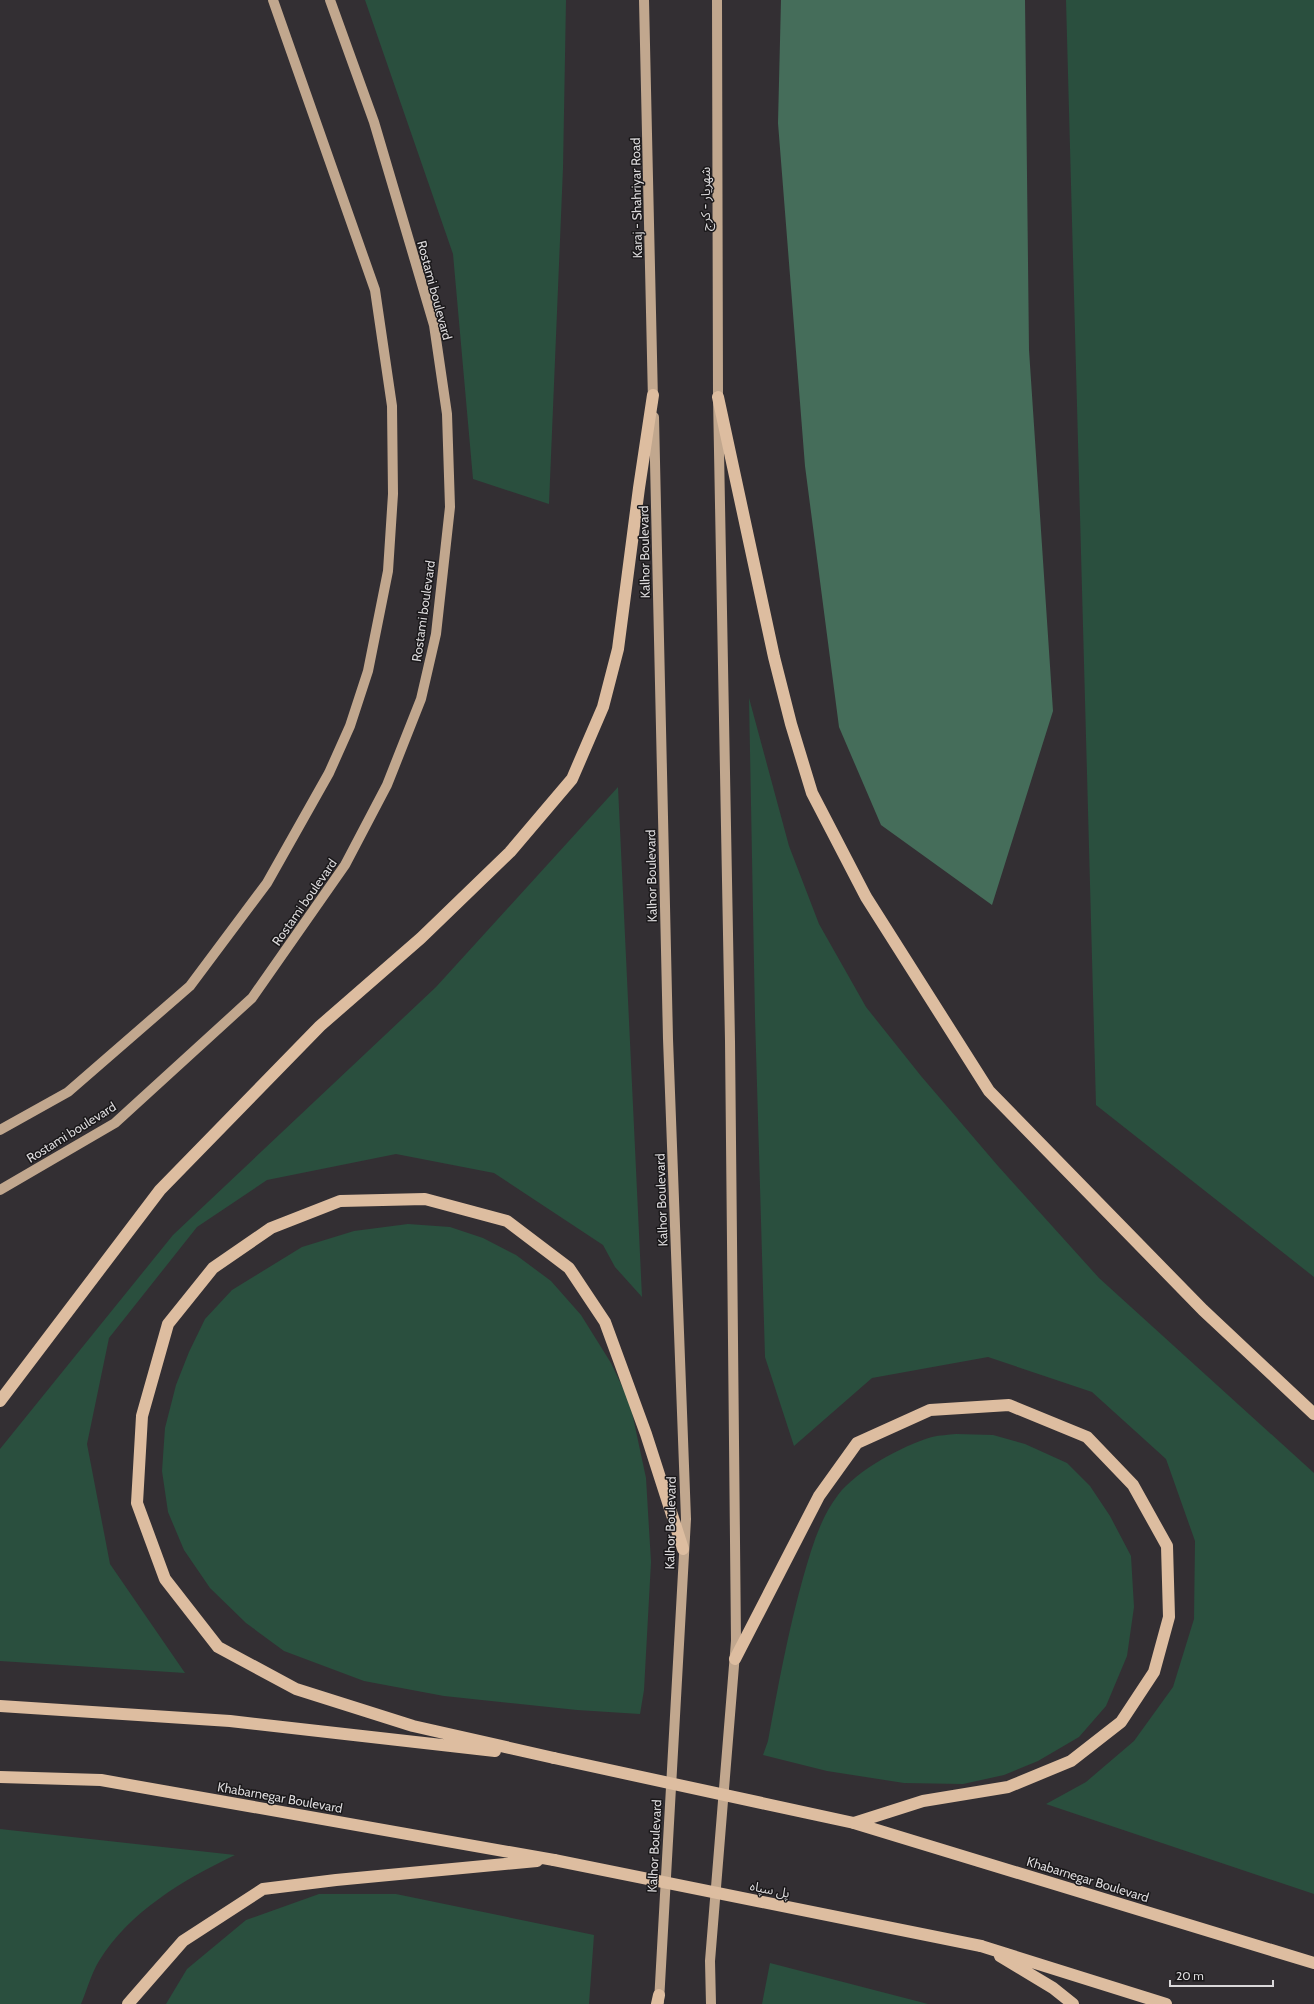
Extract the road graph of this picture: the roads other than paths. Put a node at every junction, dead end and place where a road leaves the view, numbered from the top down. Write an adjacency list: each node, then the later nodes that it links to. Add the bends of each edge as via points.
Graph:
1 (273, 0): 7 (main road, via 375,290 392,406 393,494 388,571 368,671 350,726 329,773 267,883 190,986 68,1092)
2 (330, 0): 8 (main road, Rostami boulevard, via 374,122 434,325 447,414 450,507 436,634 421,699 388,785 345,865 252,998 115,1123)
3 (644, 0): 5 (main road, Karaj - Shahriyar Road)
4 (717, 0): 6 (main road, شهریار - کرج)
5 (653, 395): 9 (highway, via 618,649 603,707 572,779 510,852 421,938 320,1026 160,1190); 11 (main road, Kalhor Boulevard, via 668,1039 686,1519)
6 (718, 397): 10 (highway, via 772,650 791,724 812,793 866,898 989,1091 1203,1310); 12 (main road, via 730,1034 736,1641)
7 (0, 1130)
8 (0, 1190)
9 (0, 1401)
10 (1314, 1414)
11 (683, 1549): 14 (highway, via 646,1434 605,1322 569,1268 507,1221 425,1199 340,1201 271,1228 213,1268 168,1324 142,1416 137,1503 164,1579 218,1647 296,1689 413,1726); 20 (main road, Kalhor Boulevard)
12 (734, 1659): 16 (highway, via 819,1496 857,1443 930,1410 1009,1405 1087,1437 1133,1485 1167,1546 1168,1617 1154,1672 1121,1722 1071,1761 1008,1787 923,1801); 22 (main road, via 710,1961)
13 (0, 1706): 14 (highway, via 230,1722)
14 (554, 1758): 16 (highway, bridge)
15 (0, 1777): 17 (highway, Khabarnegar Boulevard, via 101,1780)
16 (854, 1822): 19 (highway, Khabarnegar Boulevard)
17 (554, 1860): 18 (highway, پل سپاه, bridge); 21 (highway, via 343,1879 263,1889 183,1941)
18 (982, 1946): 23 (highway, via 1053,1988); 24 (highway)
19 (1314, 1963)
20 (658, 2001)
21 (128, 2004)
22 (711, 2004)
23 (1073, 2004)
24 (1166, 2004)

